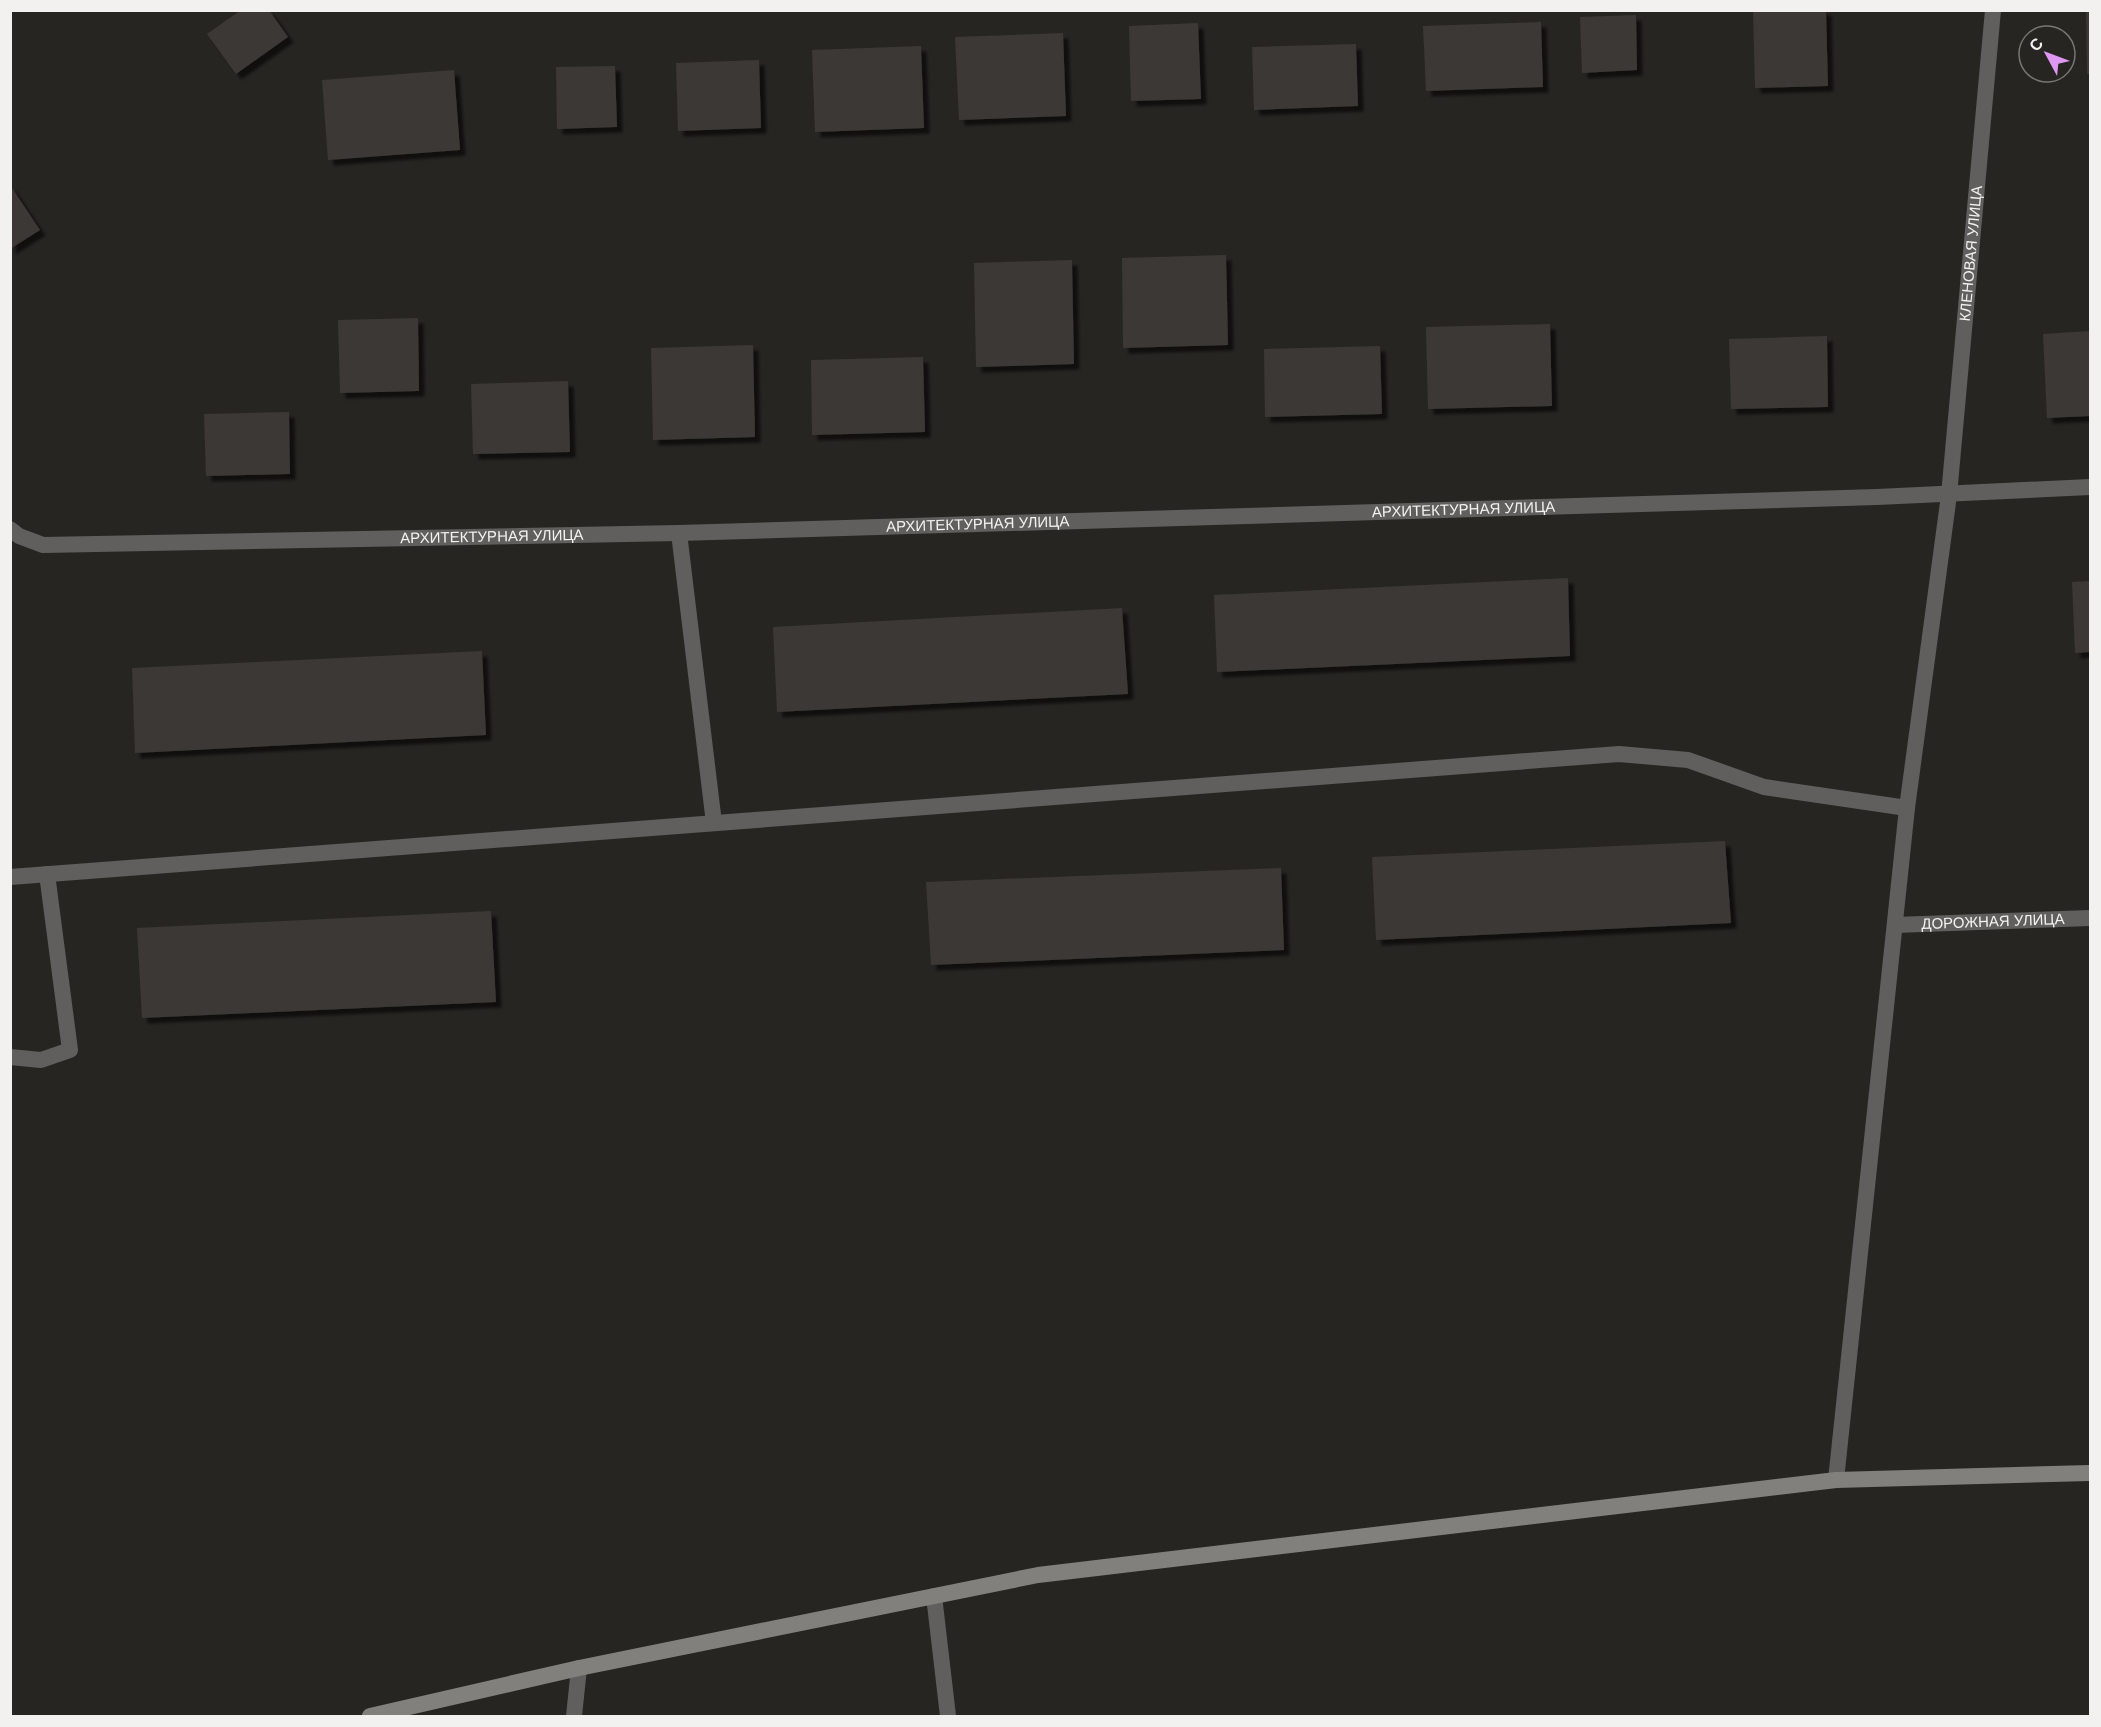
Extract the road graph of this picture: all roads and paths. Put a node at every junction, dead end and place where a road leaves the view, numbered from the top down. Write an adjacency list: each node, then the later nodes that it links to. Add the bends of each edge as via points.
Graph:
1 (1993, 10): 3 (street, КЛЕНОВАЯ УЛИЦА)
2 (2091, 487): 3 (street, АРХИТЕКТУРНАЯ УЛИЦА)
3 (1949, 495): 5 (street, АРХИТЕКТУРНАЯ УЛИЦА); 6 (street, КЛЕНОВАЯ УЛИЦА)
4 (10, 529): 5 (street, АРХИТЕКТУРНАЯ УЛИЦА, via 42,545)
5 (679, 533): 7 (street)
6 (1907, 808): 7 (street, via 1764,787 1688,760 1619,754); 11 (street, КЛЕНОВАЯ УЛИЦА)
7 (714, 823): 8 (street)
8 (47, 874): 9 (street); 12 (street, via 70,1050 41,1060)
9 (10, 877)
10 (2091, 918): 11 (street, ДОРОЖНАЯ УЛИЦА)
11 (1895, 925): 14 (street, КЛЕНОВАЯ УЛИЦА)
12 (10, 1057)
13 (2091, 1473): 14 (main road)
14 (1836, 1480): 15 (main road, via 1038,1575)
15 (934, 1596): 16 (main road); 19 (street)
16 (579, 1668): 17 (main road); 18 (street)
17 (370, 1716)
18 (574, 1716)
19 (948, 1716)

